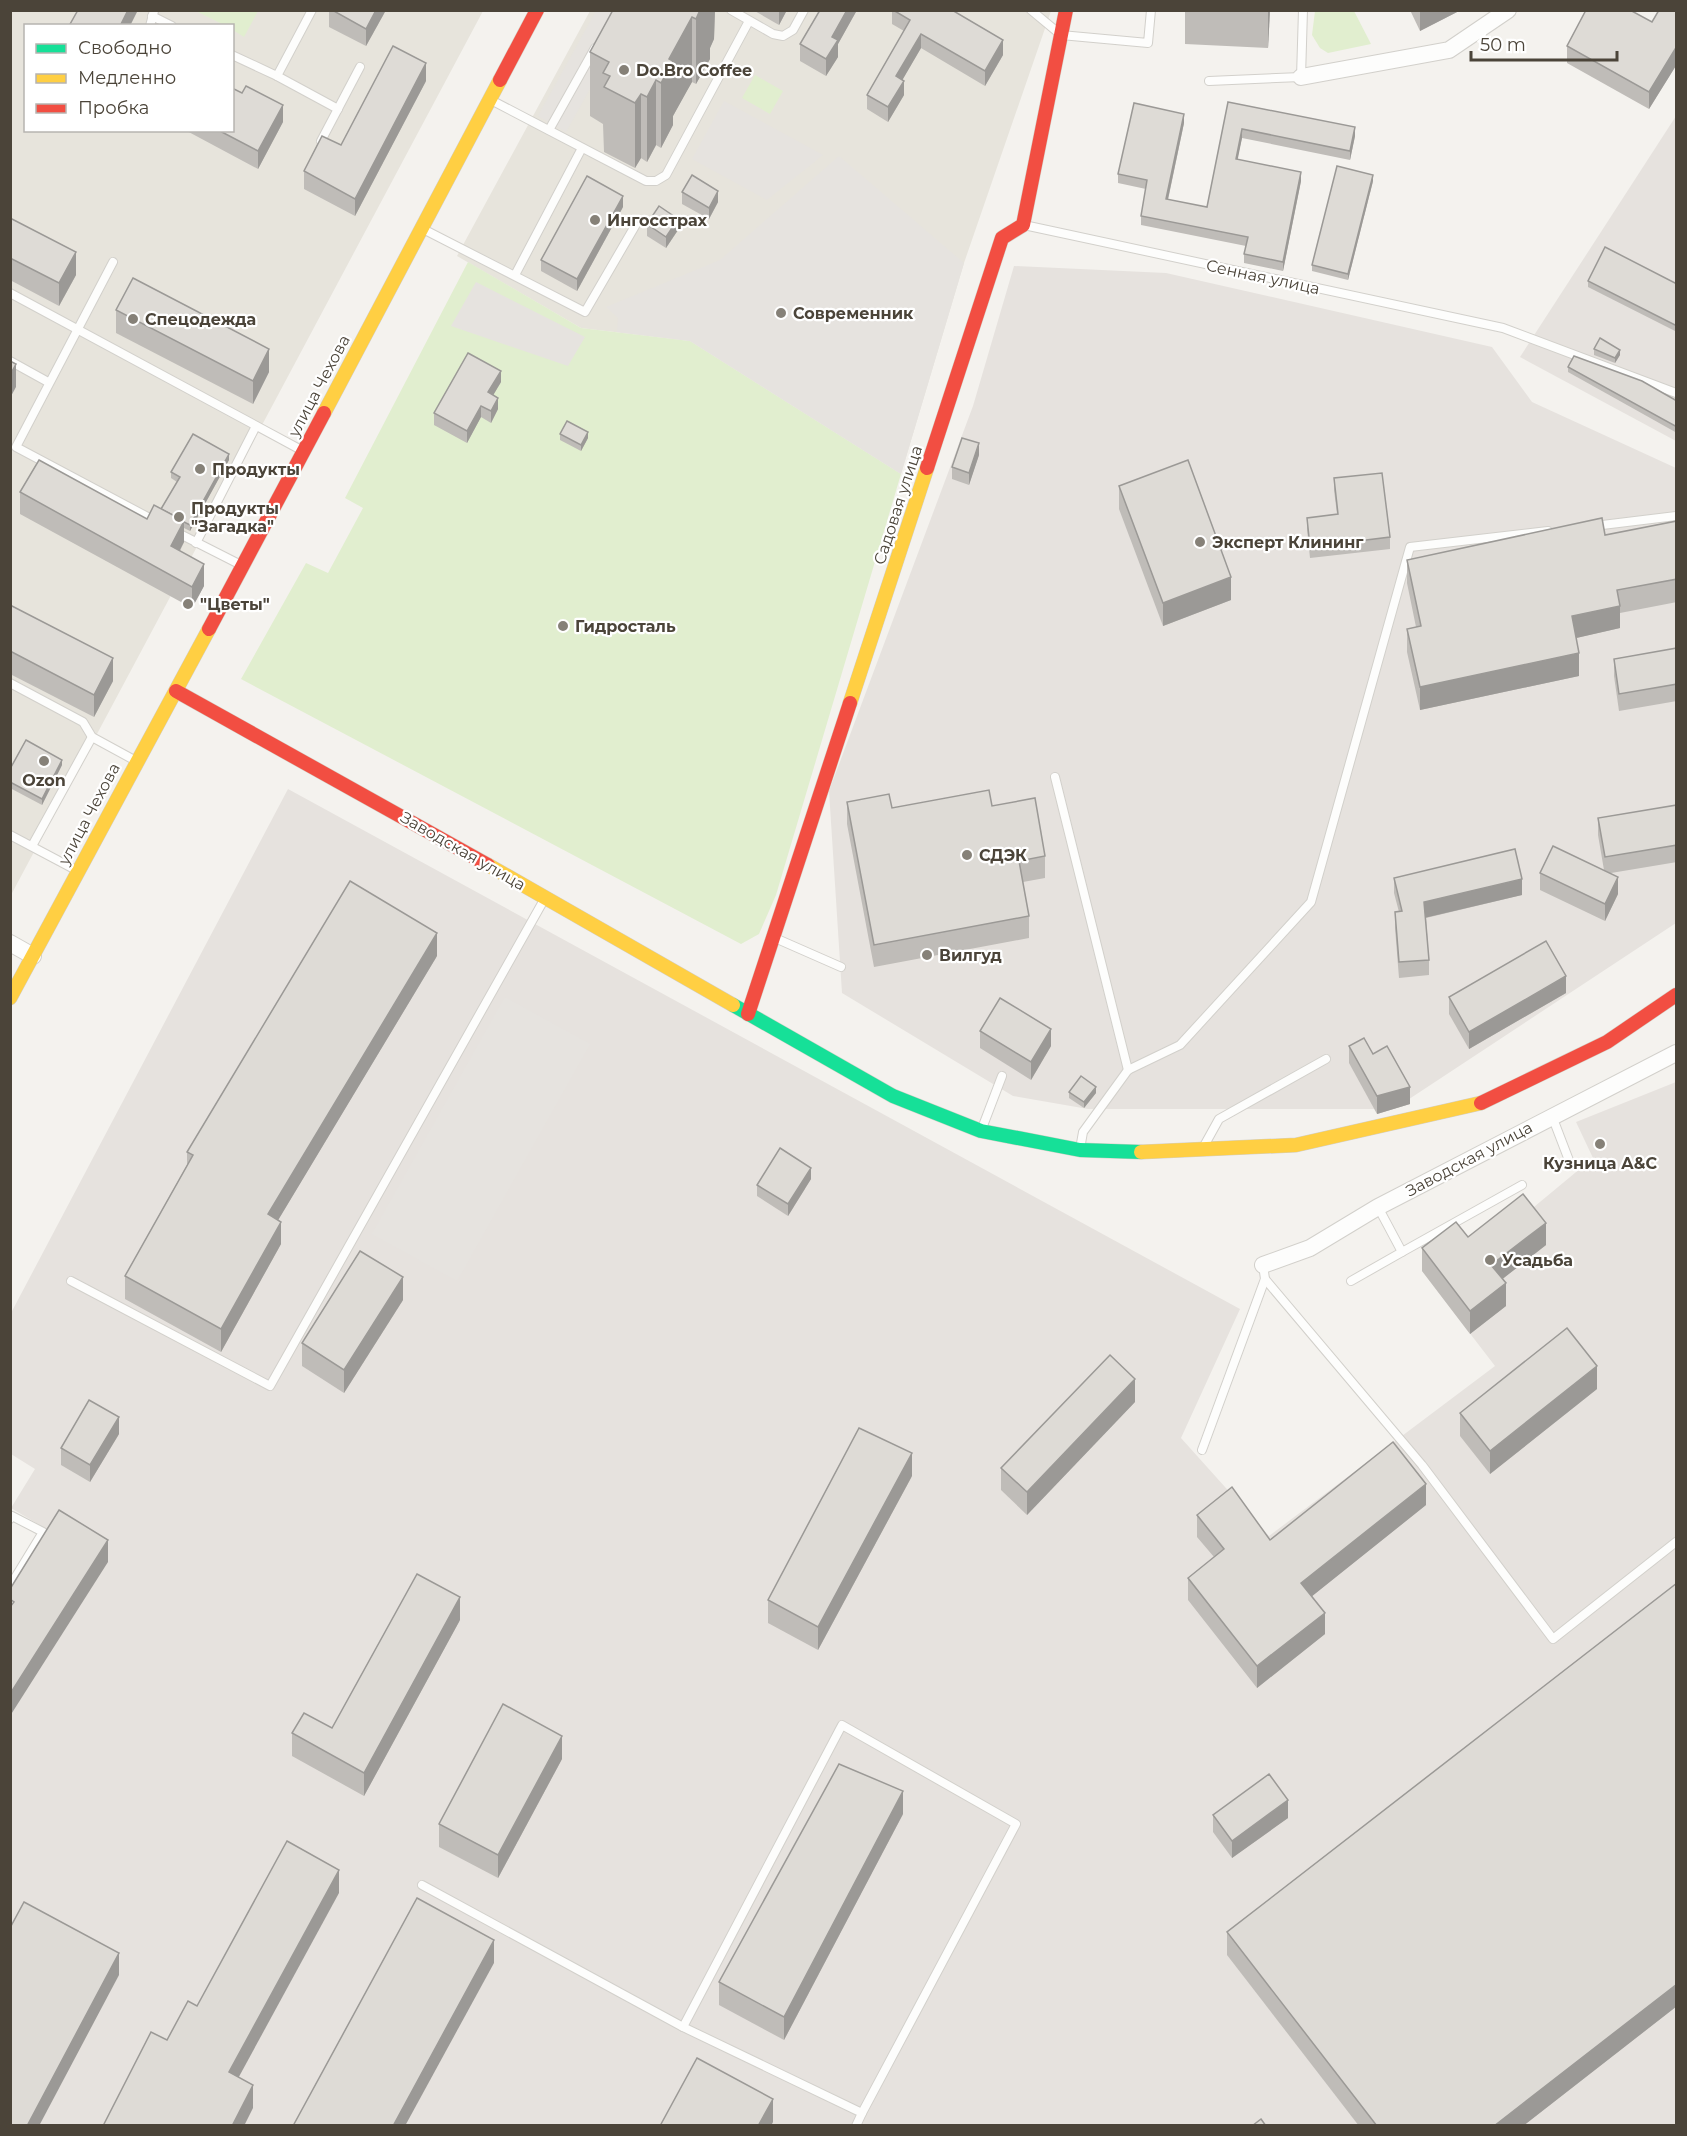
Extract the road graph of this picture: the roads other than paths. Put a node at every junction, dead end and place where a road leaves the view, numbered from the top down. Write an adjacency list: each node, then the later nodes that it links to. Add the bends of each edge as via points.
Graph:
1 (312, 10): 17 (lane)
2 (537, 10): 20 (main road, улица Чехова)
3 (731, 10): 11 (lane)
4 (804, 10): 11 (lane, via 794,30 783,36)
5 (1030, 10): 13 (lane)
6 (1066, 10): 13 (main road)
7 (1151, 10): 13 (lane, via 1148,43)
8 (1303, 10): 18 (lane)
9 (1508, 10): 18 (street, via 1449,50)
10 (153, 13): 12 (lane)
11 (749, 21): 24 (lane, via 666,175 646,181)
12 (169, 24)
13 (1061, 35): 25 (main road)
14 (599, 40): 22 (lane)
15 (234, 56): 17 (lane)
16 (360, 67): 21 (lane)
17 (277, 76): 21 (lane)
18 (1301, 77): 19 (lane)
19 (1209, 81)
20 (489, 99): 22 (lane); 27 (main road, улица Чехова)
21 (338, 109): 23 (lane)
22 (549, 130): 24 (lane)
23 (321, 141)
24 (582, 148): 29 (lane)
25 (1023, 225): 34 (lane, Сенная улица, via 1503,328); 51 (main road, Садовая улица, via 1002,238 772,921)
26 (635, 226): 29 (lane, via 585,312)
27 (420, 228): 29 (lane); 36 (main road, улица Чехова)
28 (112, 262): 31 (lane)
29 (515, 275)
30 (10, 293): 31 (lane)
31 (78, 329): 33 (lane); 35 (lane)
32 (10, 361): 33 (lane)
33 (48, 382): 40 (lane, via 16,447)
34 (1677, 393)
35 (256, 426): 36 (lane); 40 (lane)
36 (303, 451): 41 (main road, улица Чехова)
37 (1677, 516): 38 (lane)
38 (1584, 527)
39 (1560, 530): 60 (lane, via 1410,547 1311,902 1180,1045)
40 (196, 543): 41 (lane)
41 (243, 566): 43 (main road, улица Чехова)
42 (10, 683): 44 (lane, via 83,722)
43 (176, 691): 45 (main road, улица Чехова); 50 (main road, Заводская улица)
44 (92, 737): 45 (lane); 48 (lane)
45 (136, 761): 49 (main road, улица Чехова)
46 (1055, 777): 60 (lane)
47 (10, 835): 48 (lane)
48 (32, 846): 49 (lane)
49 (78, 871): 53 (main road, улица Чехова)
50 (545, 897): 57 (main road, Заводская улица); 71 (lane, via 270,1386)
51 (774, 938): 54 (lane); 57 (main road, Садовая улица)
52 (10, 943): 53 (street)
53 (33, 956): 56 (main road, улица Чехова)
54 (841, 967)
55 (1677, 995): 65 (main road, Заводская улица, via 1607,1042 1476,1106 1296,1145)
56 (10, 998)
57 (748, 1014): 63 (main road, Заводская улица, via 893,1096)
58 (1677, 1053): 62 (street, Заводская улица)
59 (1326, 1059): 65 (lane, via 1219,1119)
60 (1128, 1070): 64 (lane, via 1083,1132)
61 (1002, 1076): 63 (lane)
62 (1552, 1115): 66 (lane); 68 (street, Заводская улица)
63 (981, 1131): 64 (main road, Заводская улица)
64 (1080, 1149): 65 (main road, Заводская улица)
65 (1202, 1149)
66 (1570, 1163)
67 (1522, 1185): 69 (lane)
68 (1378, 1207): 69 (lane); 70 (street, Заводская улица)
69 (1402, 1252): 72 (lane)
70 (1264, 1272): 73 (lane); 75 (lane, via 1422,1465 1552,1639)
71 (71, 1281)
72 (1351, 1281)
73 (1202, 1450)
74 (10, 1519): 76 (lane, via 12,1516 43,1532)
75 (1677, 1542)
76 (10, 1586)
77 (422, 1885): 78 (lane)
78 (683, 2026): 79 (lane); 79 (lane, via 842,1725 1016,1824)
79 (862, 2113): 80 (lane)
80 (856, 2126)

